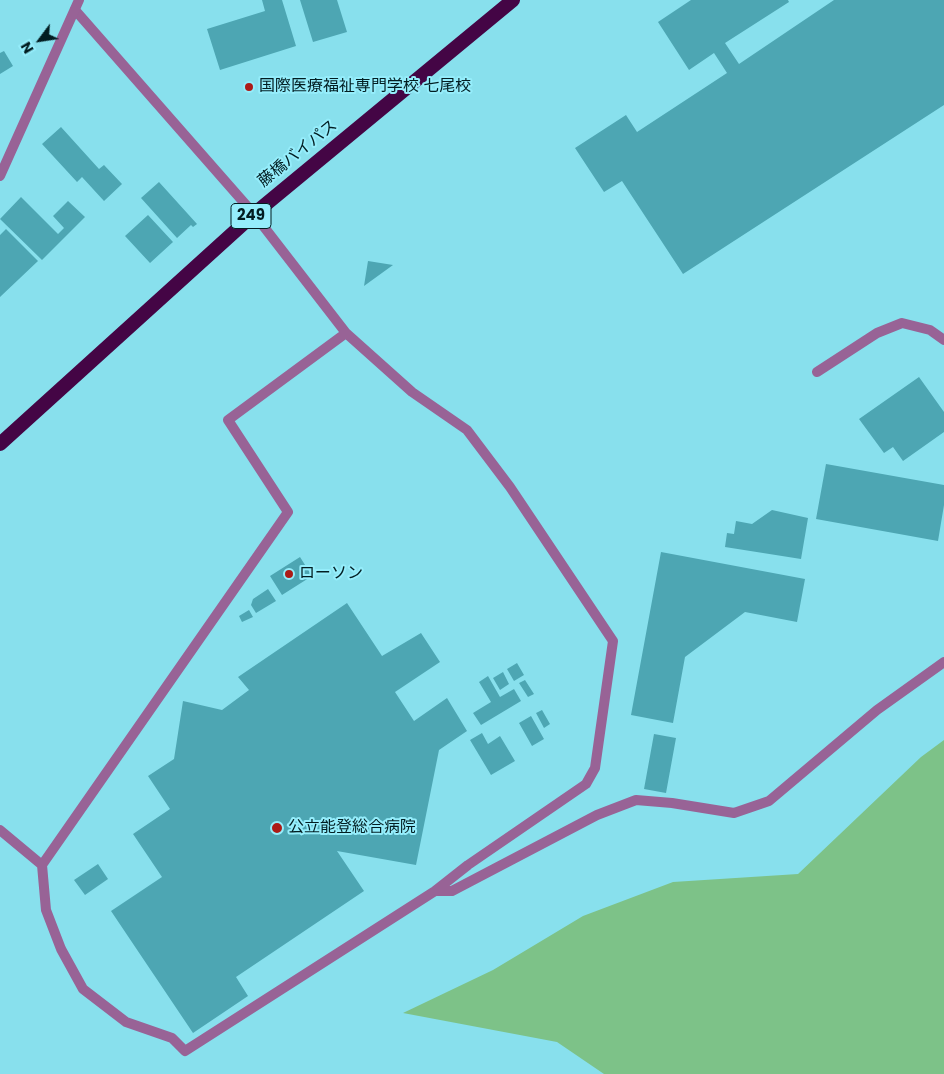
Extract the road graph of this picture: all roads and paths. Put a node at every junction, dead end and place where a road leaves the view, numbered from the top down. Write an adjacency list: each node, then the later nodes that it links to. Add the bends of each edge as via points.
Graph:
1 (513, 0): 4 (highway, 藤橋バイパス / 249)
2 (77, 5): 3 (street); 4 (street)
3 (0, 176)
4 (254, 214): 5 (street); 8 (highway, 藤橋バイパス / 249)
5 (346, 333): 11 (street, via 228,420 288,512); 12 (street, via 412,392 467,430 510,487 613,641 595,768 586,784)
6 (944, 340): 7 (street, via 930,330 902,323 876,333)
7 (818, 372)
8 (0, 444)
9 (944, 662): 12 (street, via 877,710 769,801 734,813 636,800 598,815 452,891)
10 (0, 830): 11 (street)
11 (42, 865): 12 (street, via 46,910 61,949 83,989 126,1022 172,1038 185,1051)
12 (435, 891)

